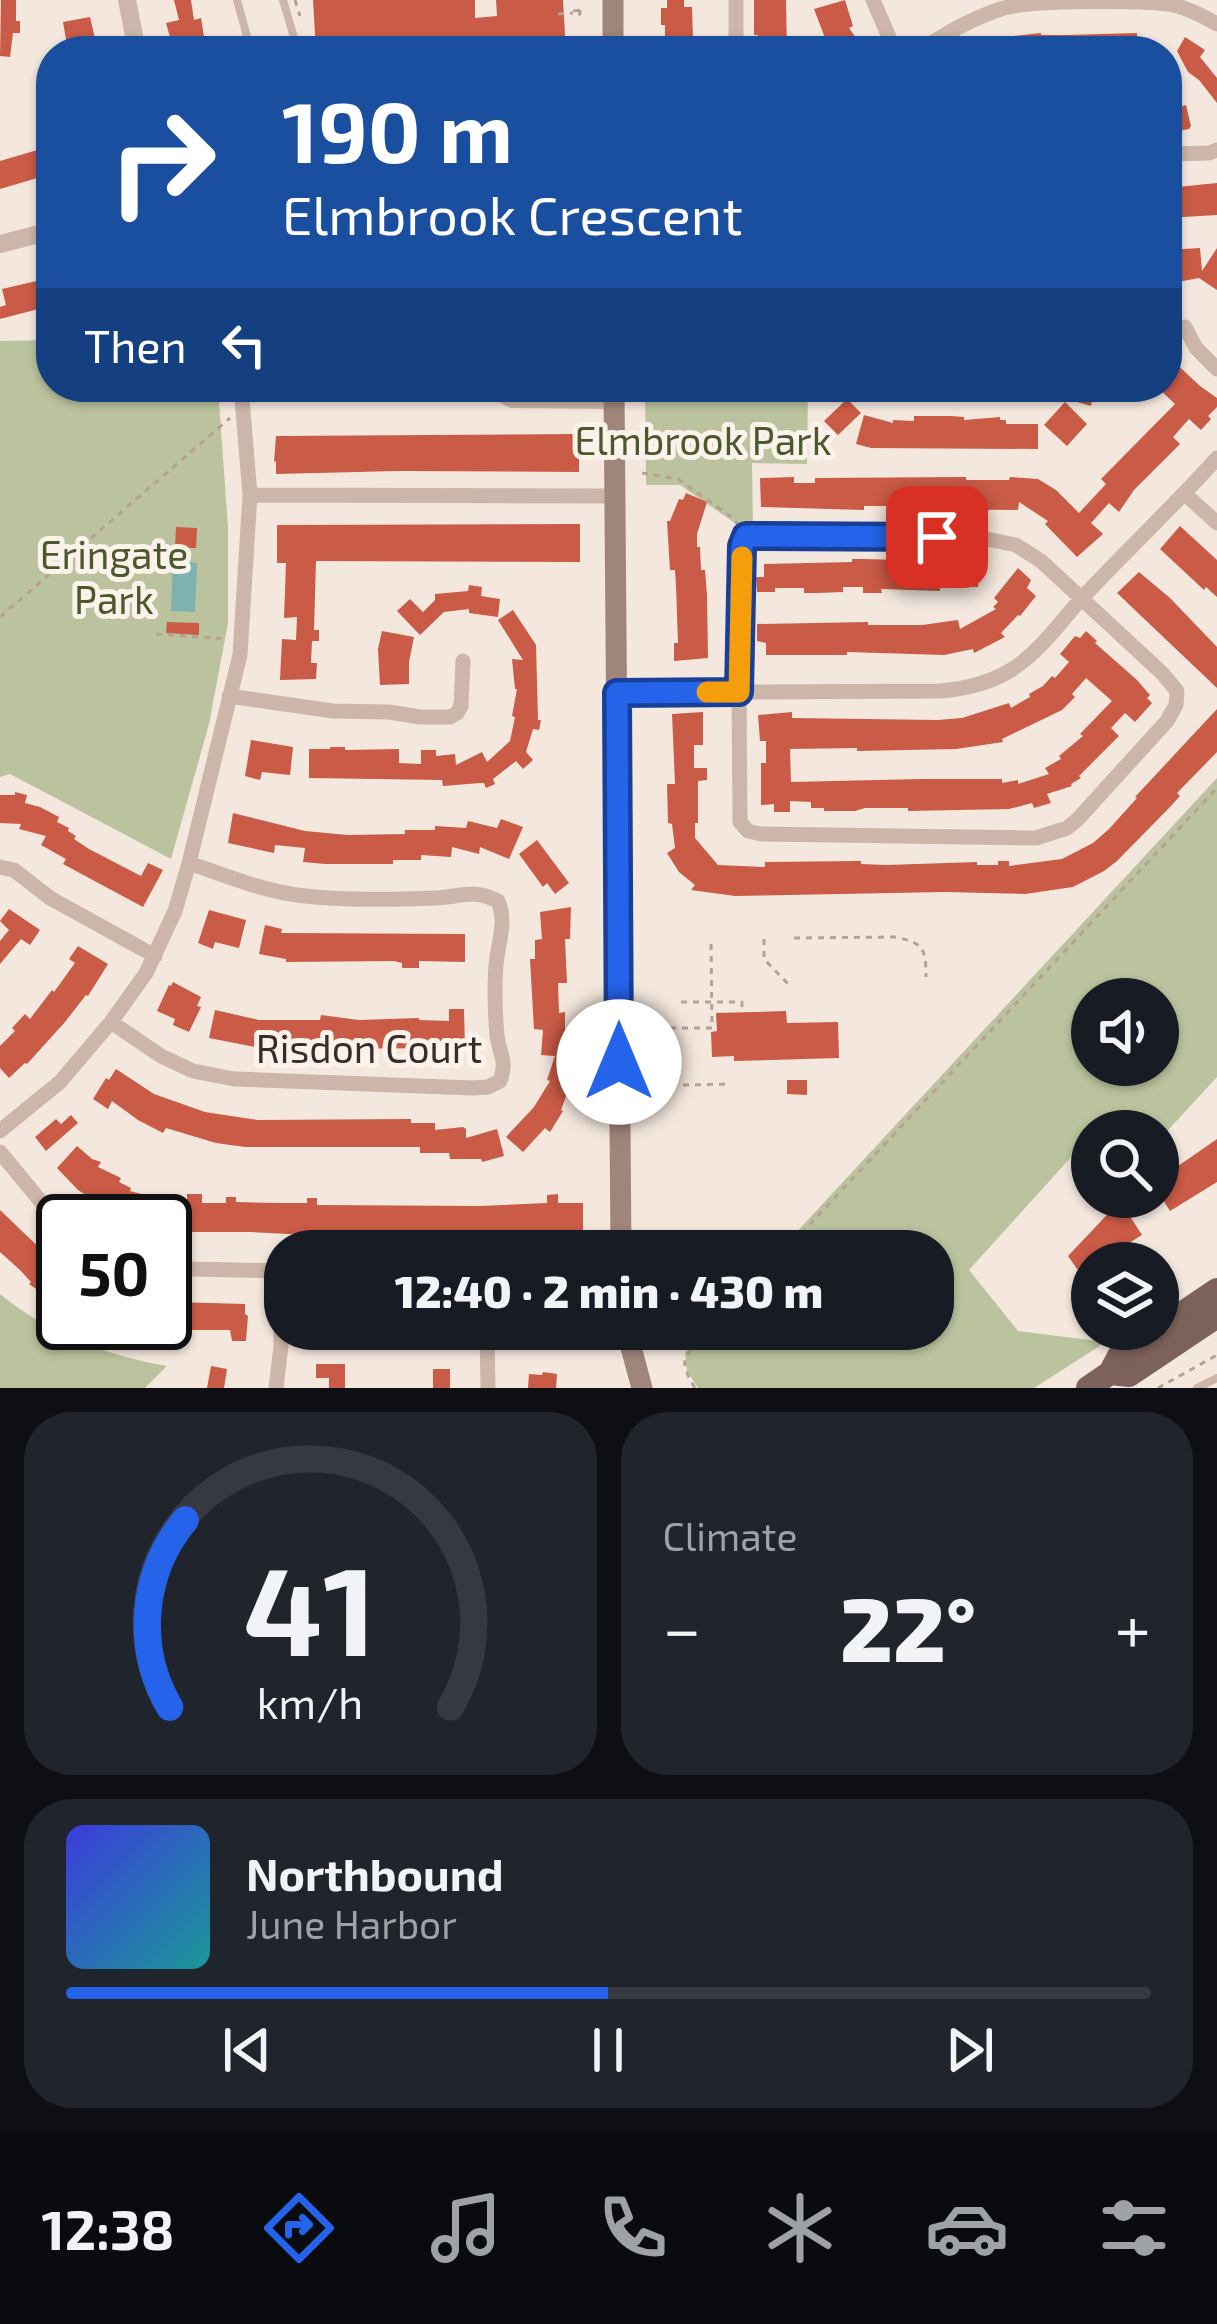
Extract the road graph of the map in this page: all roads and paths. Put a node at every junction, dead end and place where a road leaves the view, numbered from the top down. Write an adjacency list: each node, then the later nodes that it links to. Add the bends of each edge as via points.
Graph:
1 (127, 0): 11 (street)
2 (237, 0): 12 (lane)
3 (283, 0): 13 (lane)
4 (613, 0): 14 (main road)
5 (736, 0): 15 (street)
6 (873, 0): 16 (street)
7 (1158, 1): 10 (street); 17 (street, via 1029,2)
8 (580, 12): 9 (path)
9 (558, 14)
10 (1217, 24)
11 (134, 36)
12 (247, 36)
13 (294, 36)
14 (613, 36)
15 (736, 36)
16 (889, 36)
17 (946, 36)
18 (1217, 150): 19 (street)
19 (1182, 154)
20 (36, 235): 21 (street)
21 (0, 244)
22 (1185, 327): 23 (street)
23 (1217, 369)
24 (243, 402): 29 (street)
25 (506, 402): 28 (lane)
26 (564, 402): 28 (lane)
27 (615, 402): 34 (main road)
28 (547, 404)
29 (244, 409): 33 (street); 38 (path)
30 (1217, 458): 32 (street)
31 (642, 473): 36 (path, via 678,479)
32 (1185, 494): 35 (street); 37 (street)
33 (250, 496): 34 (street); 40 (street)
34 (615, 496): 43 (main road)
35 (1217, 523)
36 (746, 536): 37 (street, via 995,539 1016,544); 42 (street)
37 (1082, 598): 42 (street, via 1027,659 982,683 940,691); 42 (street, via 1177,691 1176,705 1077,820 1050,835 748,831 740,822)
38 (0, 617)
39 (156, 634): 40 (path)
40 (241, 640): 44 (street)
41 (463, 661): 44 (street, via 461,706 450,717)
42 (739, 692): 43 (street)
43 (617, 693): 64 (main road)
44 (229, 696): 46 (street)
45 (1217, 788): 65 (path)
46 (189, 863): 51 (street); 57 (street, Risdon Court, via 305,896 482,893 498,901 500,1081 473,1088 234,1079 193,1071)
47 (0, 867): 51 (street)
48 (794, 938): 52 (path, via 911,940 926,954)
49 (764, 939): 53 (path, via 764,958)
50 (711, 940): 54 (path)
51 (155, 956): 57 (street)
52 (926, 976)
53 (790, 987)
54 (712, 1002): 55 (path); 56 (path, via 742,1002); 58 (path, via 712,1028)
55 (681, 1003)
56 (742, 1010)
57 (111, 1022): 61 (street, via 60,1082)
58 (646, 1028)
59 (728, 1084): 60 (path)
60 (646, 1086)
61 (0, 1131)
62 (0, 1152): 63 (street)
63 (36, 1196)
64 (620, 1230)
65 (805, 1230)
66 (192, 1269): 67 (street)
67 (264, 1270)
68 (1217, 1289): 75 (main road, via 1119,1355)
69 (1217, 1316): 75 (main road, via 1129,1375)
70 (281, 1350): 77 (street)
71 (487, 1350): 78 (street)
72 (632, 1350): 79 (main road)
73 (694, 1350): 80 (path, via 683,1364)
74 (1217, 1355): 82 (path)
75 (1110, 1373): 81 (main road)
76 (1217, 1378): 83 (lane)
77 (276, 1388)
78 (488, 1388)
79 (642, 1388)
80 (695, 1388)
81 (1088, 1388)
82 (1157, 1388)
83 (1197, 1388)

